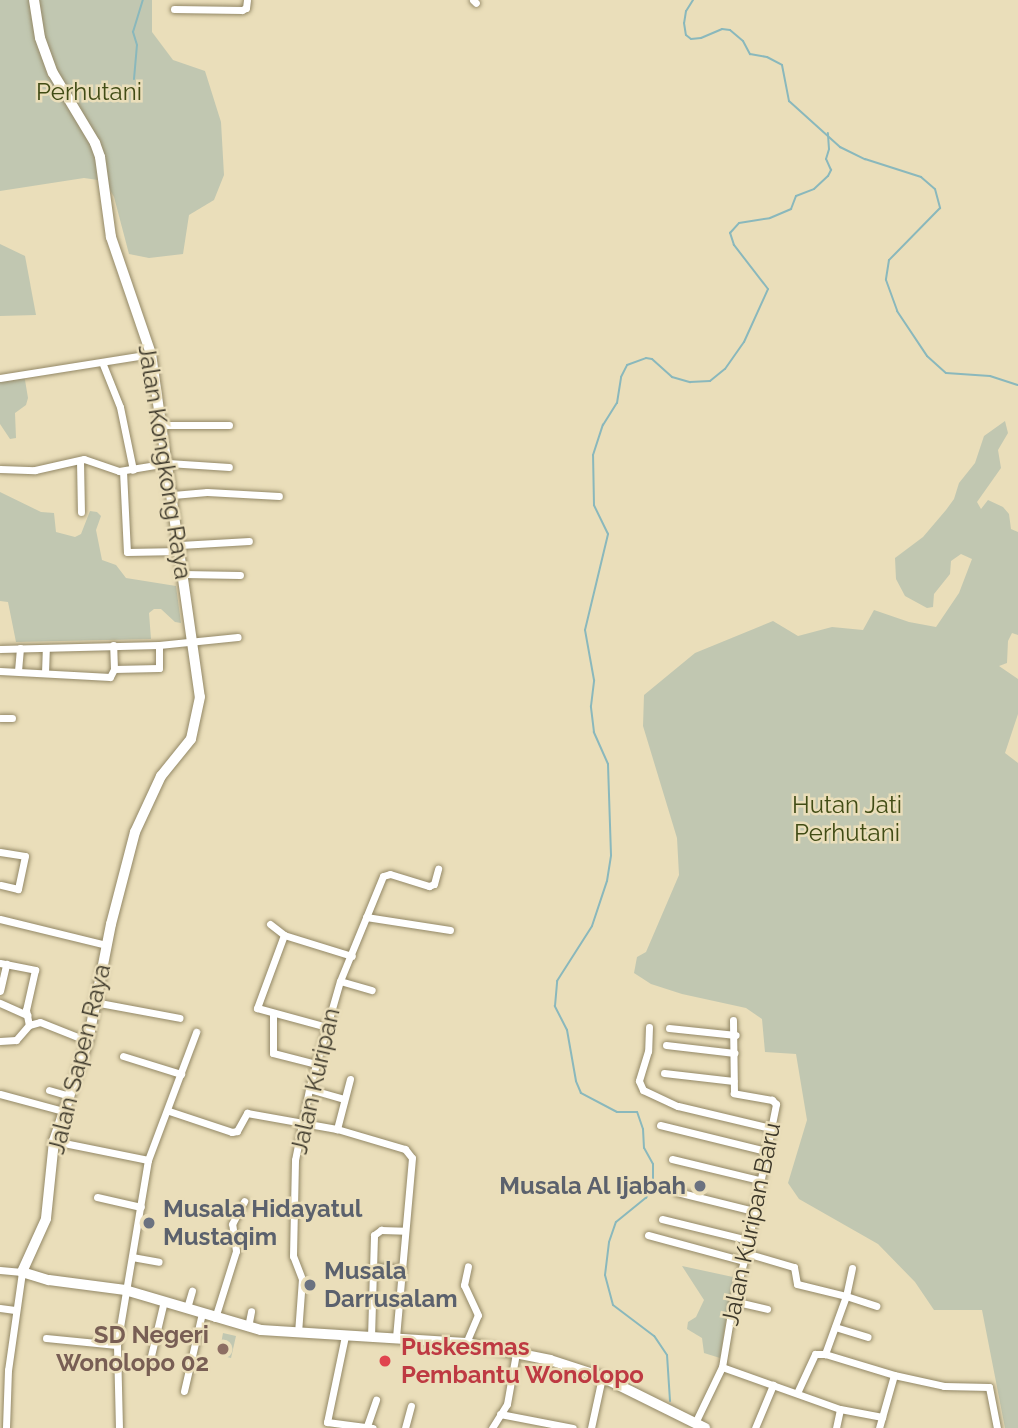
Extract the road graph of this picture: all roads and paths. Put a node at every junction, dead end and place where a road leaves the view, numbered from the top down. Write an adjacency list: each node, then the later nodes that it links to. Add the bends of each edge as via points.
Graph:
1 (34, 0): 4 (street, Jalan Kongkong Raya, via 40,38 53,73 100,157 111,237)
2 (247, 0): 3 (street, via 242,10)
3 (174, 9)
4 (151, 354): 5 (street); 7 (street, Jalan Kongkong Raya)
5 (102, 362): 6 (street); 13 (street, via 120,407)
6 (0, 378)
7 (162, 425): 8 (street); 10 (street, Jalan Kongkong Raya)
8 (229, 425)
9 (80, 461): 12 (street, via 35,470); 14 (street); 17 (street)
10 (168, 463): 11 (street); 13 (street); 15 (street, Jalan Kongkong Raya)
11 (229, 467)
12 (0, 469)
13 (133, 470): 14 (street)
14 (123, 471): 19 (street, via 127,552)
15 (173, 495): 16 (street); 19 (street, Jalan Kongkong Raya)
16 (279, 496)
17 (81, 512)
18 (249, 541): 19 (street)
19 (180, 548): 20 (street, Jalan Kongkong Raya)
20 (183, 575): 21 (street); 23 (street, Jalan Kongkong Raya)
21 (240, 575)
22 (238, 637): 23 (street)
23 (192, 640): 25 (street); 40 (street, Jalan Kongkong Raya, via 200,697 195,727 191,739 161,776 135,832)
24 (113, 645): 25 (street); 28 (street); 29 (street)
25 (159, 645): 29 (street, via 159,668)
26 (20, 648): 27 (street); 28 (street); 31 (street)
27 (0, 649)
28 (46, 649): 32 (street)
29 (114, 669): 32 (street, via 107,677)
30 (0, 671): 31 (street)
31 (18, 671): 32 (street)
32 (45, 673)
33 (0, 718): 34 (street)
34 (12, 718)
35 (0, 852): 37 (street, via 25,856 18,889)
36 (438, 869): 38 (street, Jalan Kuripan, via 432,886 383,876)
37 (0, 885)
38 (366, 917): 42 (street); 45 (street, Jalan Kuripan)
39 (0, 919): 44 (street)
40 (111, 924): 44 (street, Jalan Sapen Raya)
41 (270, 924): 43 (street)
42 (450, 930)
43 (284, 934): 45 (street); 52 (street, via 257,1002 261,1011)
44 (107, 945): 50 (street, Jalan Sapen Raya)
45 (352, 956): 47 (street, Jalan Kuripan)
46 (3, 963): 49 (street); 53 (street, via 35,972)
47 (340, 981): 48 (street); 57 (street, Jalan Kuripan)
48 (372, 990)
49 (0, 991)
50 (94, 1002): 54 (street); 63 (street, Jalan Sapen Raya)
51 (0, 1003): 53 (street)
52 (273, 1013): 57 (street); 67 (street, via 273,1053)
53 (26, 1015): 56 (street)
54 (180, 1018)
55 (733, 1020): 61 (street)
56 (29, 1025): 62 (street, via 16,1040); 63 (street, via 40,1022)
57 (327, 1027): 67 (street, Jalan Kuripan)
58 (649, 1027): 81 (street, via 639,1081 643,1090 678,1107)
59 (669, 1028): 61 (street)
60 (195, 1032): 69 (street)
61 (736, 1035): 65 (street)
62 (0, 1041)
63 (88, 1041): 75 (street, Jalan Sapen Raya)
64 (666, 1045): 65 (street)
65 (735, 1053): 71 (street)
66 (123, 1056): 69 (street)
67 (316, 1064): 72 (street, Jalan Kuripan)
68 (664, 1073): 71 (street)
69 (181, 1074): 78 (street)
70 (350, 1079): 76 (street, Jalan Kuripan)
71 (734, 1081): 81 (street, Jalan Kuripan Baru, via 737,1095 776,1103)
72 (309, 1089): 76 (street); 79 (street, Jalan Kuripan)
73 (50, 1090): 75 (street)
74 (0, 1094): 77 (street)
75 (70, 1096): 77 (street, Jalan Sapen Raya)
76 (344, 1099): 82 (street, Jalan Kuripan)
77 (63, 1111): 83 (street, Jalan Sapen Raya)
78 (169, 1111): 79 (street, via 232,1132 247,1114); 86 (street)
79 (301, 1123): 82 (street); 122 (street, Jalan Kuripan, via 295,1160 293,1255 302,1279)
80 (660, 1125): 84 (street)
81 (770, 1128): 84 (street, Jalan Kuripan Baru)
82 (337, 1129): 94 (street, Jalan Kuripan, via 411,1154)
83 (54, 1141): 86 (street); 106 (street, Jalan Sapen Raya, via 46,1219)
84 (766, 1151): 87 (street, Jalan Kuripan Baru)
85 (672, 1158): 87 (street)
86 (148, 1160): 91 (street)
87 (759, 1180): 92 (street, Jalan Kuripan Baru)
88 (677, 1192): 92 (street)
89 (97, 1197): 91 (street)
90 (244, 1200): 119 (street, via 233,1224 236,1251)
91 (141, 1207): 98 (street)
92 (754, 1211): 96 (street, Jalan Kuripan Baru)
93 (662, 1219): 96 (street)
94 (405, 1231): 102 (street, via 376,1232); 104 (street, Jalan Kuripan)
95 (648, 1235): 99 (street)
96 (748, 1240): 97 (street, Jalan Kuripan Baru)
97 (746, 1252): 99 (street, Jalan Kuripan Baru); 109 (street, via 794,1267 797,1284)
98 (132, 1258): 100 (street); 107 (street)
99 (744, 1261): 111 (street, Jalan Kuripan Baru)
100 (159, 1262)
101 (468, 1266): 128 (street, via 464,1285 478,1315)
102 (372, 1267): 104 (street); 124 (street)
103 (852, 1268): 109 (street)
104 (402, 1269): 127 (street, Jalan Kuripan)
105 (0, 1270): 106 (street)
106 (22, 1272): 107 (street); 116 (street)
107 (125, 1290): 110 (street); 129 (street)
108 (192, 1291): 114 (street)
109 (846, 1296): 112 (street); 120 (street)
110 (164, 1301): 114 (street); 132 (street)
111 (733, 1301): 115 (street); 133 (street, Jalan Kuripan Baru)
112 (876, 1306)
113 (0, 1308): 116 (street)
114 (187, 1308): 118 (street)
115 (767, 1309)
116 (15, 1310): 148 (street)
117 (251, 1311): 121 (street)
118 (202, 1313): 119 (street); 137 (street)
119 (215, 1318): 121 (street)
120 (835, 1326): 125 (street); 131 (street)
121 (248, 1327): 122 (street)
122 (298, 1333): 123 (street)
123 (345, 1336): 124 (street); 145 (street)
124 (371, 1336): 127 (street)
125 (867, 1337)
126 (46, 1338): 129 (street)
127 (396, 1338): 128 (street)
128 (466, 1343): 130 (street)
129 (117, 1345): 149 (street)
130 (516, 1353): 135 (street); 142 (street, via 507,1404)
131 (825, 1354): 134 (street); 138 (street, via 815,1354)
132 (150, 1360)
133 (722, 1367): 136 (street); 144 (street, Jalan Kuripan Baru)
134 (894, 1375): 143 (street); 158 (street, via 944,1386 989,1387)
135 (602, 1377): 144 (street); 153 (street)
136 (773, 1385): 138 (street); 155 (street)
137 (184, 1391)
138 (797, 1393): 141 (street)
139 (376, 1400): 146 (street)
140 (411, 1406): 150 (street)
141 (840, 1409): 143 (street); 156 (street)
142 (500, 1414): 147 (street); 151 (street)
143 (882, 1417): 157 (street)
144 (695, 1423): 154 (street)
145 (327, 1425): 146 (street)
146 (370, 1427)
147 (557, 1427): 152 (street)
148 (6, 1428)
149 (119, 1428)
150 (405, 1428)
151 (492, 1428)
152 (573, 1428)
153 (591, 1428)
154 (705, 1428)
155 (755, 1428)
156 (836, 1428)
157 (879, 1428)
158 (997, 1428)

